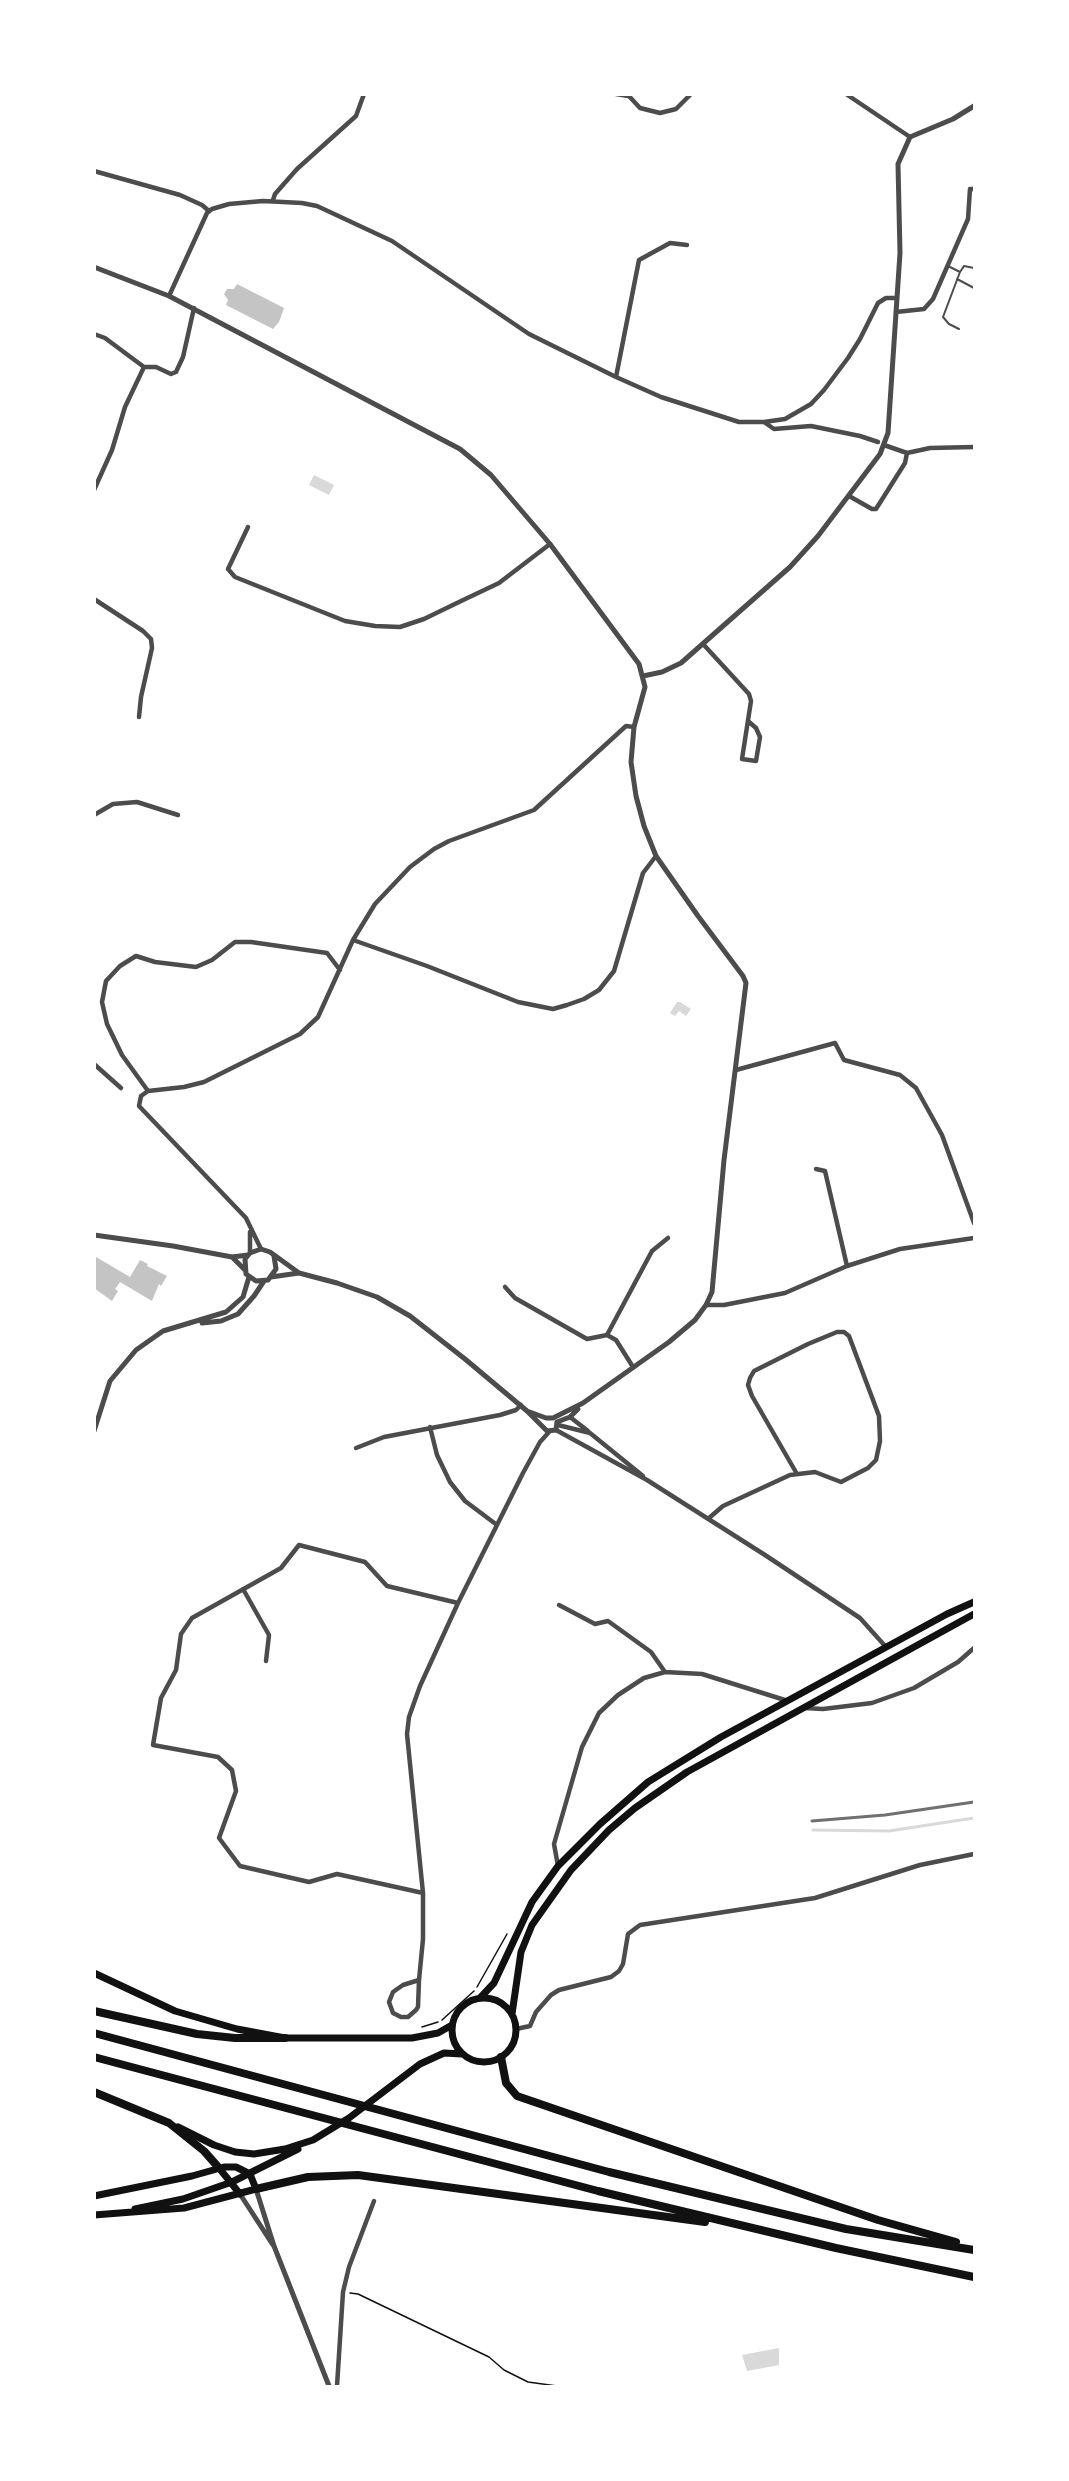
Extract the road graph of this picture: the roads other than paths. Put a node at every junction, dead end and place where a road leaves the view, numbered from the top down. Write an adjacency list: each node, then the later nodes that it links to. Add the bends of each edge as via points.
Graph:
1 (364, 94): 10 (street, via 356,116 297,169)
2 (616, 94): 5 (street)
3 (691, 94): 5 (street, via 676,109 660,113 640,108)
4 (846, 94): 7 (street)
5 (628, 95)
6 (975, 106): 7 (street)
7 (910, 137): 22 (street, via 898,164 901,240)
8 (94, 171): 11 (street, via 180,195)
9 (975, 189): 12 (street, via 970,189)
10 (273, 200): 11 (street, via 229,204); 28 (street, via 317,206 392,241 529,334)
11 (209, 211): 21 (street)
12 (968, 214): 13 (street); 15 (street)
13 (975, 214)
14 (687, 245): 28 (street, via 670,243 639,260)
15 (948, 266): 18 (lane); 24 (street, via 924,309)
16 (94, 267): 21 (street)
17 (975, 268): 18 (lane, via 963,266)
18 (960, 272): 19 (lane)
19 (957, 279): 20 (lane); 25 (lane, via 943,317)
20 (975, 288)
21 (169, 296): 23 (street)
22 (897, 298): 24 (street); 29 (street, via 878,303 848,358 811,404 785,419)
23 (194, 308): 27 (street, via 176,372); 37 (street, via 460,449 491,475)
24 (896, 312): 31 (street)
25 (958, 329)
26 (94, 334): 27 (street)
27 (144, 367): 34 (street)
28 (616, 377): 29 (street, via 661,397 739,422)
29 (764, 422): 30 (street, via 774,429 811,426)
30 (878, 442)
31 (884, 445): 33 (street); 35 (street)
32 (975, 447): 33 (street)
33 (907, 453): 35 (street, via 905,463 876,509)
34 (94, 490)
35 (849, 496): 39 (street, via 790,567)
36 (248, 527): 37 (street, via 228,569 235,577 345,621 375,626 400,627 450,607 499,583)
37 (550, 544): 40 (street, via 634,656)
38 (94, 599): 41 (street, via 152,639)
39 (703, 644): 40 (street, via 673,667); 42 (street, via 748,694)
40 (643, 676): 43 (street, via 645,687)
41 (139, 717)
42 (748, 721): 42 (street, via 742,759 756,761 760,737)
43 (634, 728): 46 (street, via 633,777 644,826); 47 (street, via 626,726 534,810 449,841 422,858 375,904)
44 (94, 815): 45 (street, via 113,804 137,802)
45 (178, 815)
46 (656, 856): 47 (street, via 643,873 614,971 599,990 560,1007 540,1008 518,1002); 50 (street, via 746,983)
47 (353, 940): 48 (street)
48 (340, 970): 52 (street, via 318,1017 300,1034 204,1082); 52 (street, via 327,953 251,942 235,942 196,967 136,956 120,966 106,981 102,1002 107,1024 122,1055)
49 (94, 1064): 51 (street)
50 (735, 1070): 54 (street, via 835,1043 844,1060 900,1075 916,1088 932,1115); 70 (street, via 712,1292)
51 (121, 1088)
52 (148, 1091): 55 (street, via 138,1102 144,1112 246,1218)
53 (816, 1168): 63 (street, via 825,1171)
54 (975, 1222)
55 (250, 1230): 59 (street); 60 (street)
56 (94, 1235): 62 (street)
57 (668, 1238): 72 (street, via 652,1251)
58 (975, 1238): 63 (street, via 900,1250)
59 (261, 1249): 60 (street); 61 (street)
60 (249, 1254): 62 (street); 64 (street)
61 (274, 1256): 65 (street); 67 (street, via 276,1269)
62 (231, 1257): 64 (street)
63 (847, 1266): 70 (street, via 785,1293)
64 (244, 1270): 66 (street)
65 (299, 1273): 67 (street); 75 (street, via 362,1291 394,1305)
66 (249, 1277): 68 (street); 71 (street, via 243,1297 232,1308)
67 (272, 1277): 68 (street)
68 (264, 1281): 71 (street, via 231,1318)
69 (505, 1287): 72 (street, via 514,1298 587,1339)
70 (706, 1305): 73 (street, via 695,1320)
71 (194, 1323): 81 (street, via 163,1331 136,1350 110,1381)
72 (608, 1335): 73 (street)
73 (633, 1367): 74 (street)
74 (583, 1403): 77 (street); 78 (street)
75 (521, 1405): 76 (street); 79 (street, via 500,1414)
76 (527, 1411): 78 (street); 80 (street)
77 (570, 1417): 78 (street); 82 (street)
78 (554, 1423): 80 (street); 80 (street); 82 (street); 85 (street)
79 (429, 1427): 83 (street); 87 (street, via 450,1482 465,1501)
80 (545, 1429): 87 (street)
81 (94, 1431)
82 (590, 1433): 85 (street)
83 (356, 1448)
84 (797, 1474): 84 (street, via 815,1472 841,1482 868,1467 878,1455 879,1416 849,1336 844,1332 808,1344 754,1371 748,1384); 86 (street, via 723,1506)
85 (647, 1480): 86 (street)
86 (709, 1518): 93 (street, via 860,1618)
87 (497, 1525): 90 (street)
88 (243, 1589): 90 (street, via 281,1568 299,1545 365,1562 387,1586); 95 (street, via 269,1635); 101 (street, via 192,1618 180,1634 176,1670 161,1698 153,1745 218,1757 232,1770 236,1791 219,1838 240,1866 309,1882 337,1874)
89 (975, 1602): 93 (main road)
90 (458, 1603): 101 (street, via 409,1717 407,1734)
91 (559, 1605): 96 (street, via 595,1624 608,1621 651,1652)
92 (975, 1614): 98 (main road)
93 (886, 1647): 97 (main road)
94 (975, 1648): 98 (street, via 914,1688 872,1703)
95 (266, 1661)
96 (665, 1672): 97 (street, via 702,1674); 100 (street, via 644,1678 618,1695 599,1713 588,1732 554,1844)
97 (788, 1701): 100 (main road, via 648,1782)
98 (801, 1708): 106 (main road, via 657,1791 591,1848 544,1904 528,1931 518,1967)
99 (975, 1854): 108 (street, via 920,1865 815,1898 640,1925 628,1934 619,1971 551,1995 530,2026)
100 (558, 1866): 104 (main road, via 532,1902 494,1983)
101 (423, 1893): 103 (street)
102 (94, 1973): 110 (main road, via 176,2012)
103 (419, 1980): 103 (street, via 393,1992 389,2002 393,2013 408,2017 416,2010)
104 (480, 1998): 106 (main road, via 498,2001); 107 (main road, via 462,2007)
105 (94, 2011): 110 (highway, via 197,2034)
106 (512, 2014): 108 (main road)
107 (452, 2025): 110 (main road, via 438,2033 412,2038); 111 (main road, via 455,2046)
108 (516, 2029): 113 (main road, via 513,2045)
109 (94, 2033): 128 (highway, via 620,2175 846,2229)
110 (285, 2038)
111 (462, 2054): 113 (main road, via 481,2063); 116 (main road, via 444,2053 420,2064)
112 (94, 2057): 126 (highway)
113 (501, 2057): 128 (highway, via 506,2083 517,2097 878,2220)
114 (94, 2092): 115 (highway)
115 (169, 2123): 116 (main road, via 235,2152 270,2153); 117 (highway)
116 (313, 2140): 118 (main road)
117 (219, 2168): 118 (main road, via 236,2167); 119 (main road); 122 (main road)
118 (250, 2174): 119 (main road); 120 (main road)
119 (232, 2182): 121 (main road); 124 (main road, via 183,2199)
120 (256, 2189): 121 (main road); 126 (highway, via 308,2177 357,2175); 127 (street)
121 (240, 2194): 124 (main road, via 184,2208); 127 (street)
122 (94, 2196)
123 (374, 2201): 131 (street, via 343,2292)
124 (114, 2213): 125 (main road)
125 (94, 2215)
126 (742, 2226): 129 (highway)
127 (274, 2246): 130 (street)
128 (975, 2248)
129 (975, 2277)
130 (329, 2386)
131 (337, 2386)

